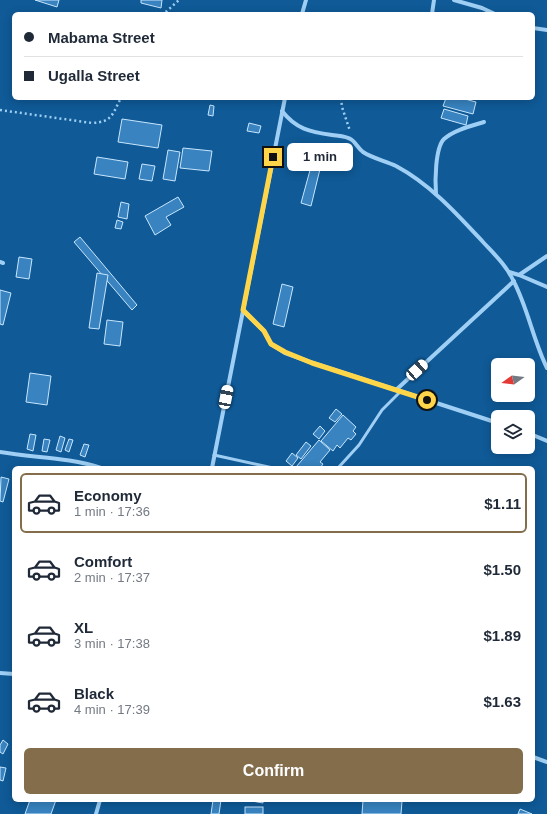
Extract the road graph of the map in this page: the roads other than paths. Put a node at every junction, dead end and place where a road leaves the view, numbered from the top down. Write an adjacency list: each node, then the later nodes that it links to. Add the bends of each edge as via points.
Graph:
1 (306, 0): 4 (street)
2 (434, 0): 5 (street)
3 (454, 0): 6 (street)
4 (303, 12)
5 (432, 12)
6 (491, 12)
7 (535, 28): 8 (street)
8 (547, 30)
9 (284, 100): 10 (street)
10 (282, 111): 12 (street, via 297,126 305,130 344,136 363,152 396,166); 18 (street)
11 (484, 122): 12 (street, via 452,133 439,146 435,176)
12 (436, 194): 14 (street)
13 (547, 256): 15 (street)
14 (509, 272): 15 (street); 16 (street)
15 (519, 275): 17 (street)
16 (514, 281): 19 (street); 20 (street)
17 (547, 287)
18 (243, 310): 20 (street, via 264,331 271,344 285,352); 26 (street)
19 (547, 368)
20 (396, 390): 21 (street)
21 (401, 391): 22 (street); 30 (lane, via 382,410 359,445)
22 (491, 421)
23 (535, 436): 24 (street)
24 (547, 440)
25 (0, 452): 27 (street, via 66,459)
26 (214, 455): 28 (street); 29 (lane)
27 (95, 466)
28 (212, 466)
29 (264, 466)
30 (340, 466)
31 (0, 673): 32 (street)
32 (12, 674)
33 (535, 758): 34 (street)
34 (547, 762)
35 (99, 802): 36 (street)
36 (96, 814)

